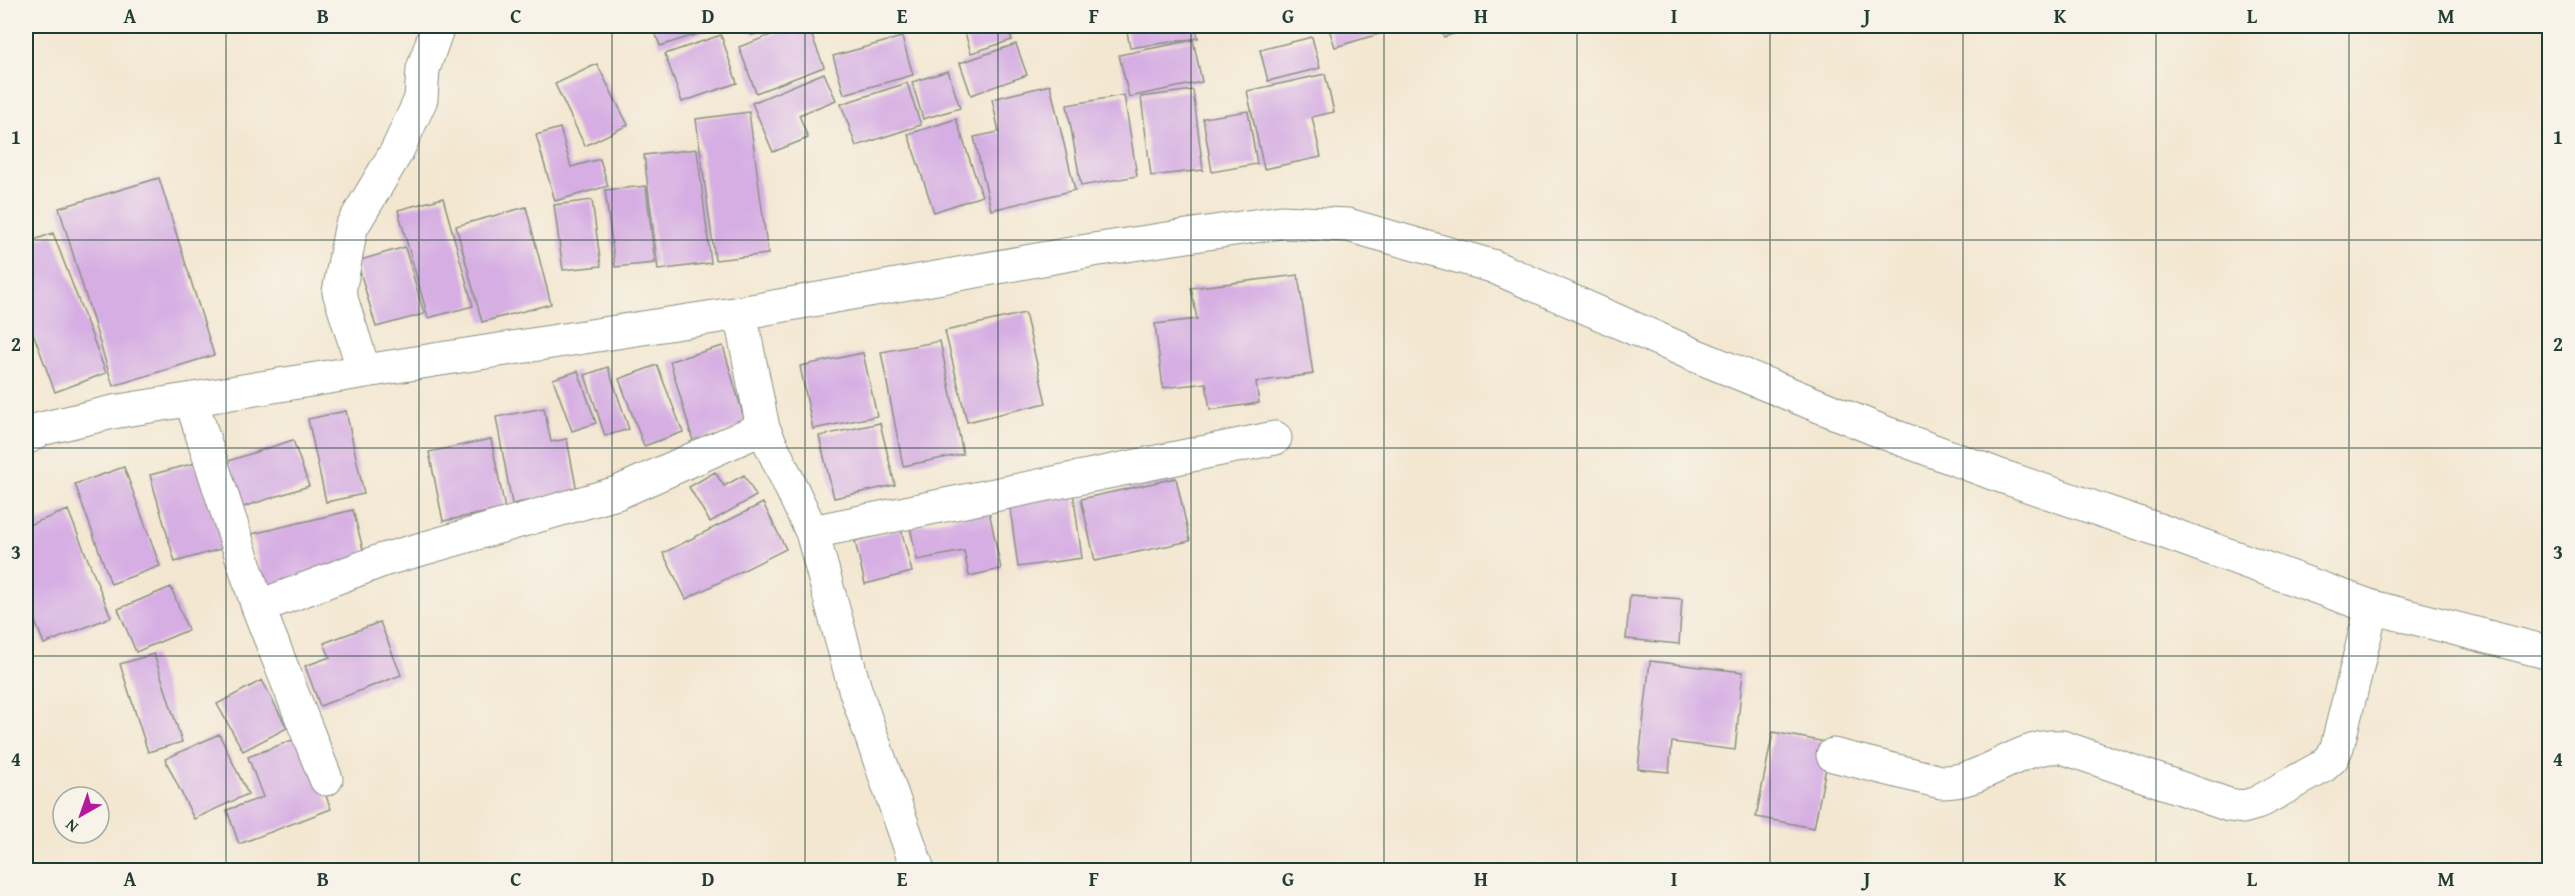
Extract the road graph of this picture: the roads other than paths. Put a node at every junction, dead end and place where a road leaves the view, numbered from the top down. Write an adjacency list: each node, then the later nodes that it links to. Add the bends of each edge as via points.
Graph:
1 (438, 26): 3 (street, via 423,69 421,99 397,151 351,228 339,292)
2 (740, 313): 3 (street); 5 (street); 10 (street, via 1093,250 1281,222 1348,225 1492,266 1883,432)
3 (364, 371): 4 (street)
4 (191, 400): 6 (street, via 74,420 41,429); 9 (street)
5 (763, 428): 8 (street); 9 (street, via 617,493 383,560)
6 (26, 438)
7 (1275, 438): 8 (street)
8 (812, 532): 14 (street, via 855,689)
9 (258, 607): 13 (street)
10 (2372, 607): 11 (street); 12 (street, via 2331,758 2322,767 2243,807 2062,747 2032,749 1972,778 1955,782 1941,782)
11 (2550, 653)
12 (1833, 755)
13 (326, 780)
14 (918, 870)

